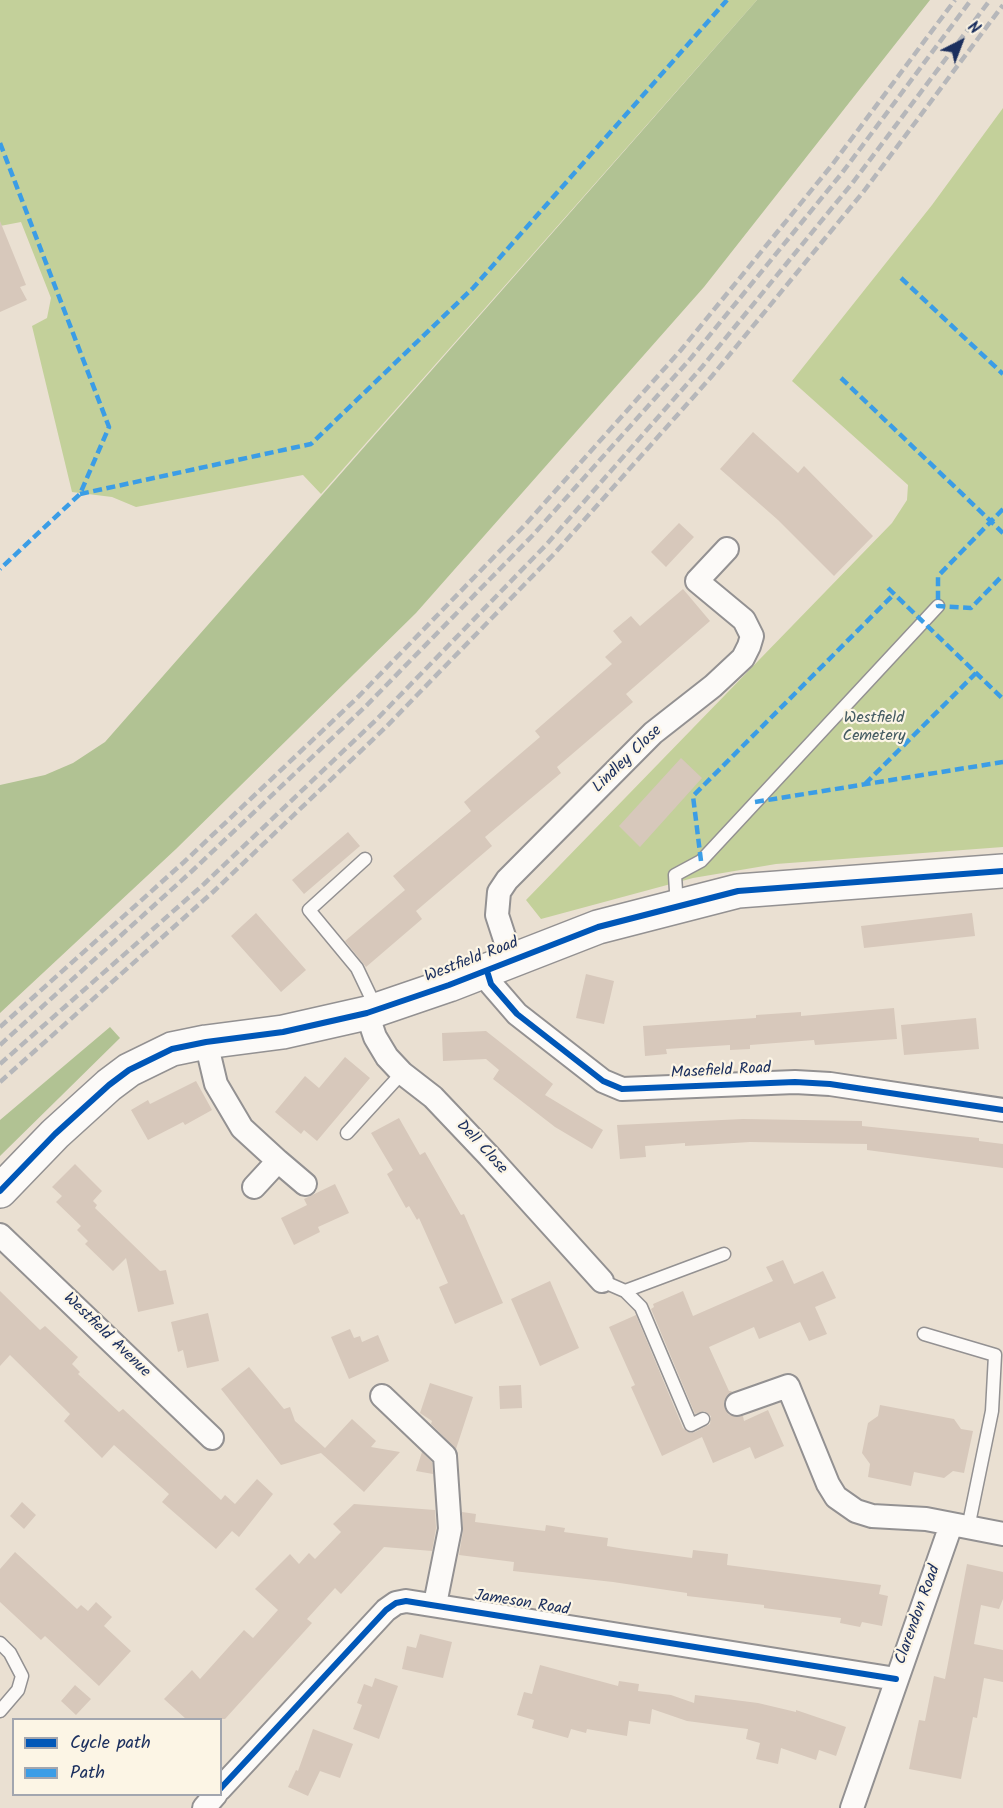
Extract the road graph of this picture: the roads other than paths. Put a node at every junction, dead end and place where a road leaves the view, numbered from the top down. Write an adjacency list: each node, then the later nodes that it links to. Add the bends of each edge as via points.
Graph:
1 (727, 549): 6 (street, Lindley Close, via 697,581 744,620 752,636 743,658 653,732 507,880 499,892)
2 (938, 606): 5 (lane, via 700,861 675,875)
3 (365, 860): 7 (lane, via 309,910 357,968)
4 (1003, 871): 5 (street, Westfield Road, via 738,891)
5 (677, 907): 6 (street, Westfield Road, via 598,927)
6 (499, 966): 7 (street, Westfield Road); 10 (street, Masefield Road, via 491,984 517,1014 603,1081 622,1089 795,1082)
7 (372, 1011): 8 (street, Westfield Road, via 283,1032); 9 (street, Dell Close, via 375,1037)
8 (206, 1042): 12 (street, via 216,1084 242,1128); 15 (street, Westfield Road, via 172,1049 129,1070 90,1101)
9 (402, 1073): 11 (lane); 18 (street, Dell Close, via 433,1097)
10 (1003, 1110)
11 (347, 1133)
12 (278, 1161): 13 (street); 14 (street)
13 (305, 1184)
14 (254, 1187)
15 (0, 1191)
16 (0, 1234): 24 (street, Westfield Avenue)
17 (724, 1254): 19 (lane)
18 (602, 1281): 19 (lane)
19 (625, 1291): 23 (lane, via 641,1307 691,1425)
20 (924, 1334): 25 (lane, via 995,1355 992,1411)
21 (382, 1396): 27 (street, via 445,1456 450,1529)
22 (738, 1404): 25 (street, via 788,1386 836,1497 856,1511 872,1516 926,1519)
23 (703, 1419)
24 (212, 1438)
25 (960, 1527): 26 (street); 29 (street, Clarendon Road)
26 (1003, 1534)
27 (435, 1604): 29 (street, Jameson Road); 31 (street, Jameson Road, via 406,1601 386,1610)
28 (0, 1643): 30 (lane, via 22,1676 18,1690)
29 (896, 1679): 34 (street, Clarendon Road)
30 (0, 1711)
31 (222, 1788)
32 (214, 1796): 33 (street)
33 (204, 1808)
34 (852, 1808)

